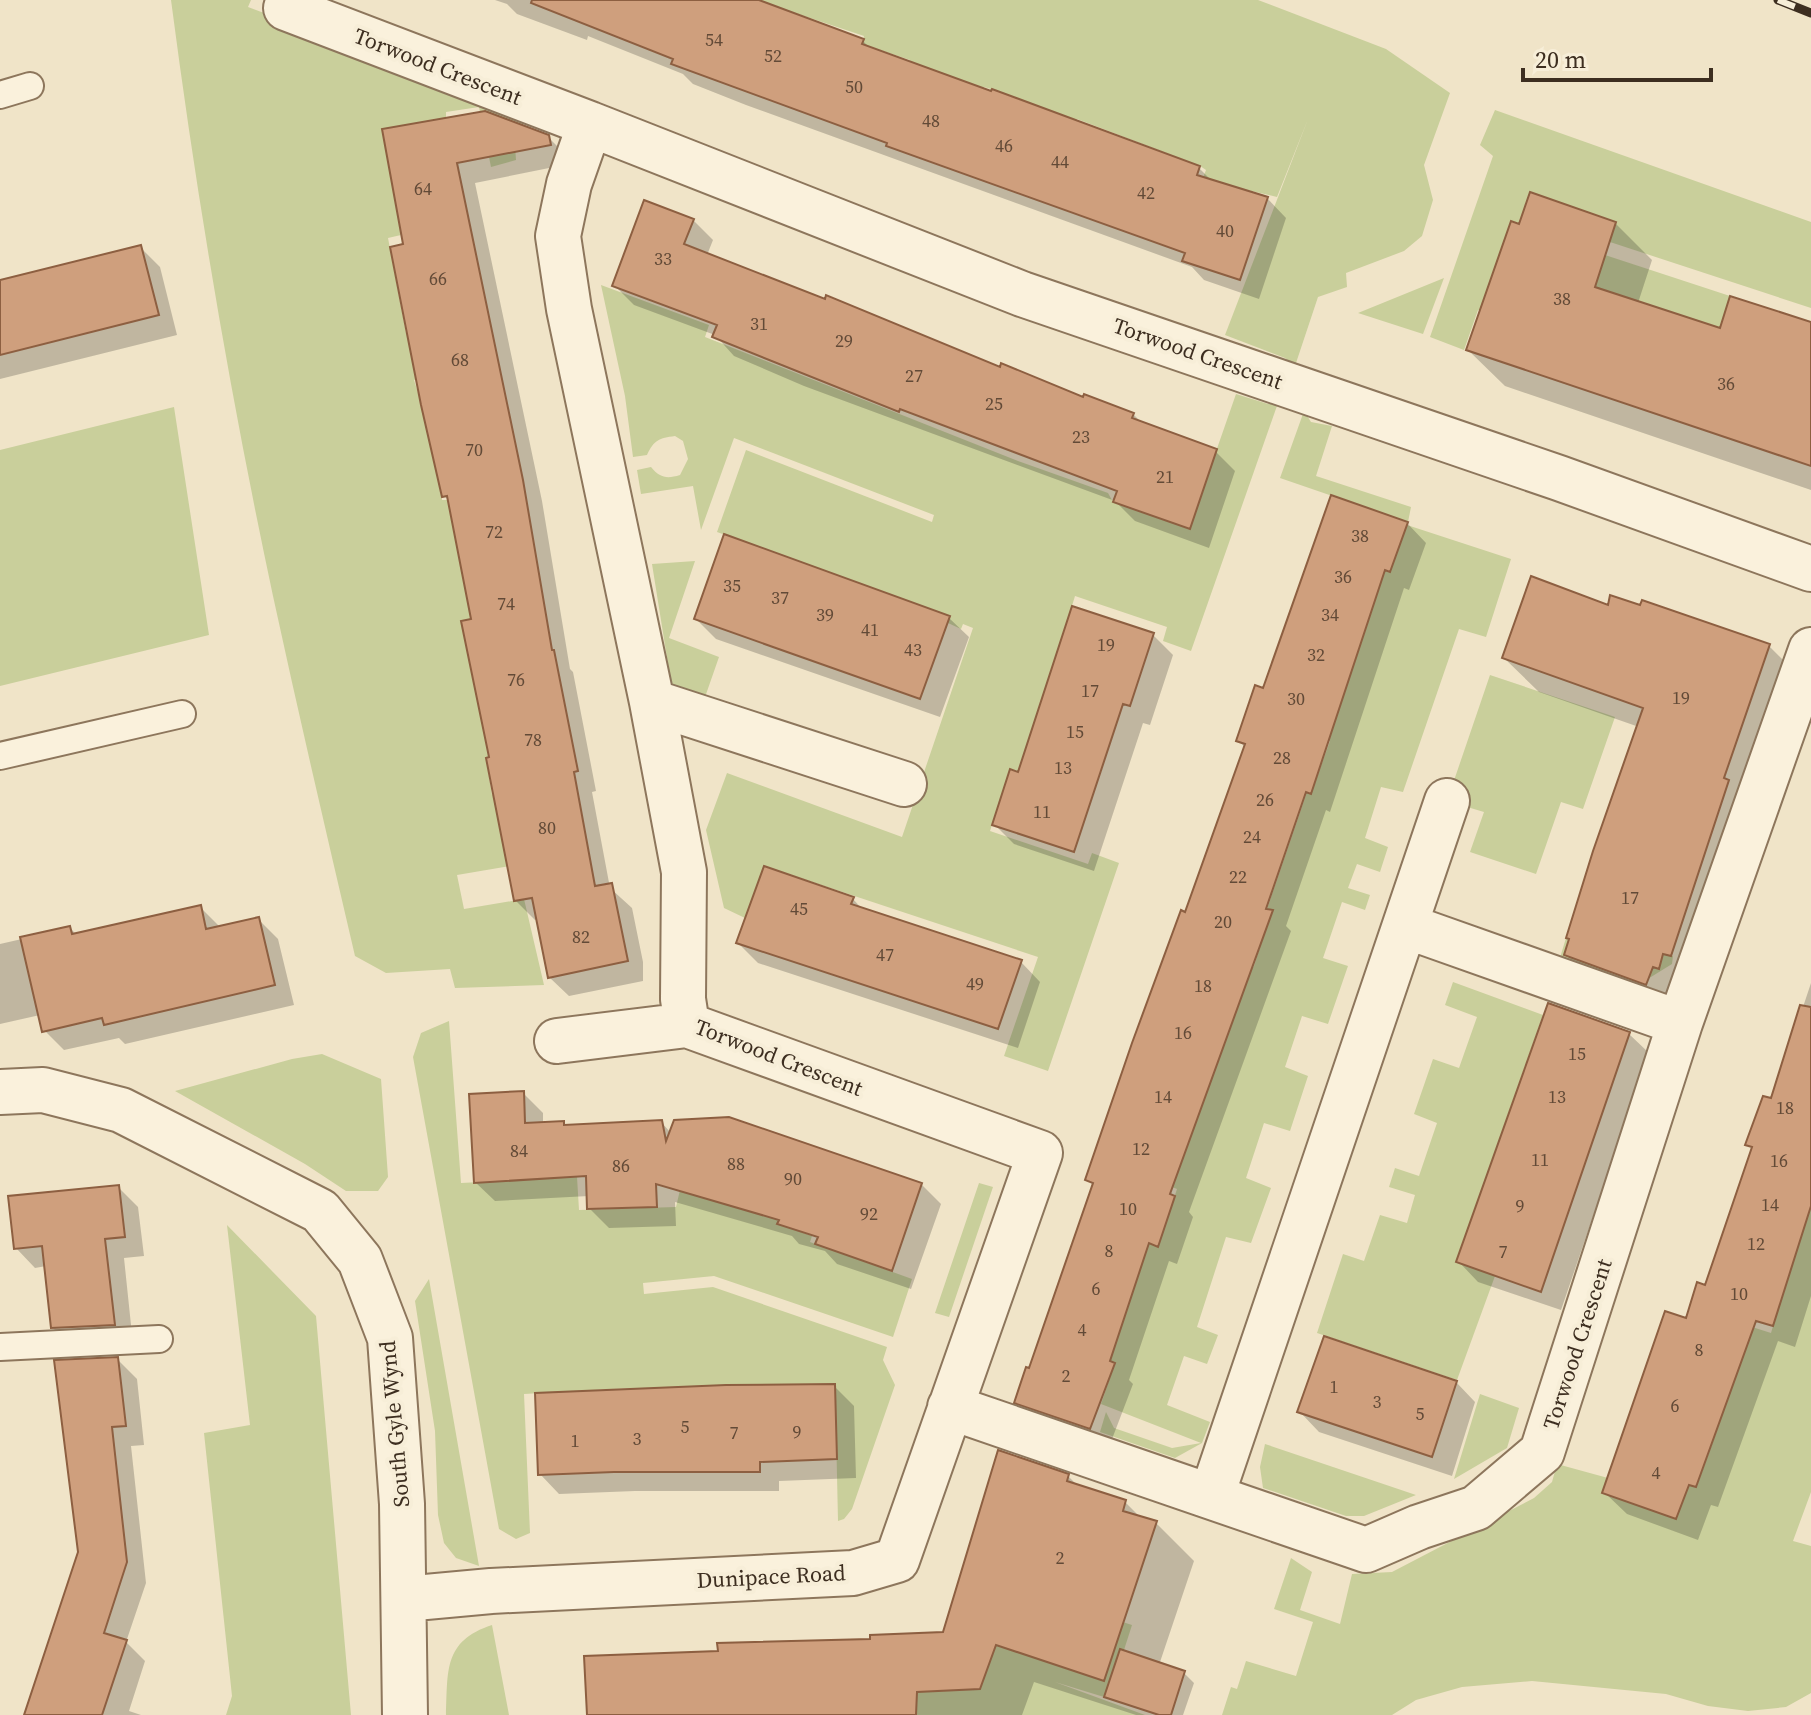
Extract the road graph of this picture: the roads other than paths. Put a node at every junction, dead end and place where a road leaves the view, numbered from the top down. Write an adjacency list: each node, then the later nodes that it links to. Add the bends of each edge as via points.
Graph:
1 (286, 8): 4 (street, Torwood Crescent)
2 (30, 86): 3 (lane)
3 (0, 95)
4 (590, 124): 5 (street, Torwood Crescent, via 1022,294); 7 (street, Torwood Crescent, via 558,236)
5 (1811, 569)
6 (1811, 650): 13 (street, Torwood Crescent)
7 (652, 702): 10 (street); 14 (street, Torwood Crescent, via 684,872)
8 (182, 714): 9 (lane)
9 (0, 756)
10 (904, 784)
11 (1447, 801): 12 (street)
12 (1406, 926): 13 (street); 21 (street)
13 (1680, 1023): 21 (street, Torwood Crescent, via 1542,1452 1476,1508 1366,1550 1256,1529)
14 (687, 1025): 15 (street); 17 (street, Torwood Crescent)
15 (557, 1041)
16 (0, 1092): 22 (street, South Gyle Wynd, via 43,1090 121,1110 320,1211 360,1260 390,1338)
17 (1040, 1153): 20 (street, Dunipace Road)
18 (159, 1339): 19 (lane)
19 (0, 1347)
20 (950, 1407): 21 (street, Torwood Crescent); 22 (street, Dunipace Road, via 897,1560 853,1573)
21 (1212, 1495)
22 (404, 1599): 23 (street, South Gyle Wynd)
23 (405, 1715)

